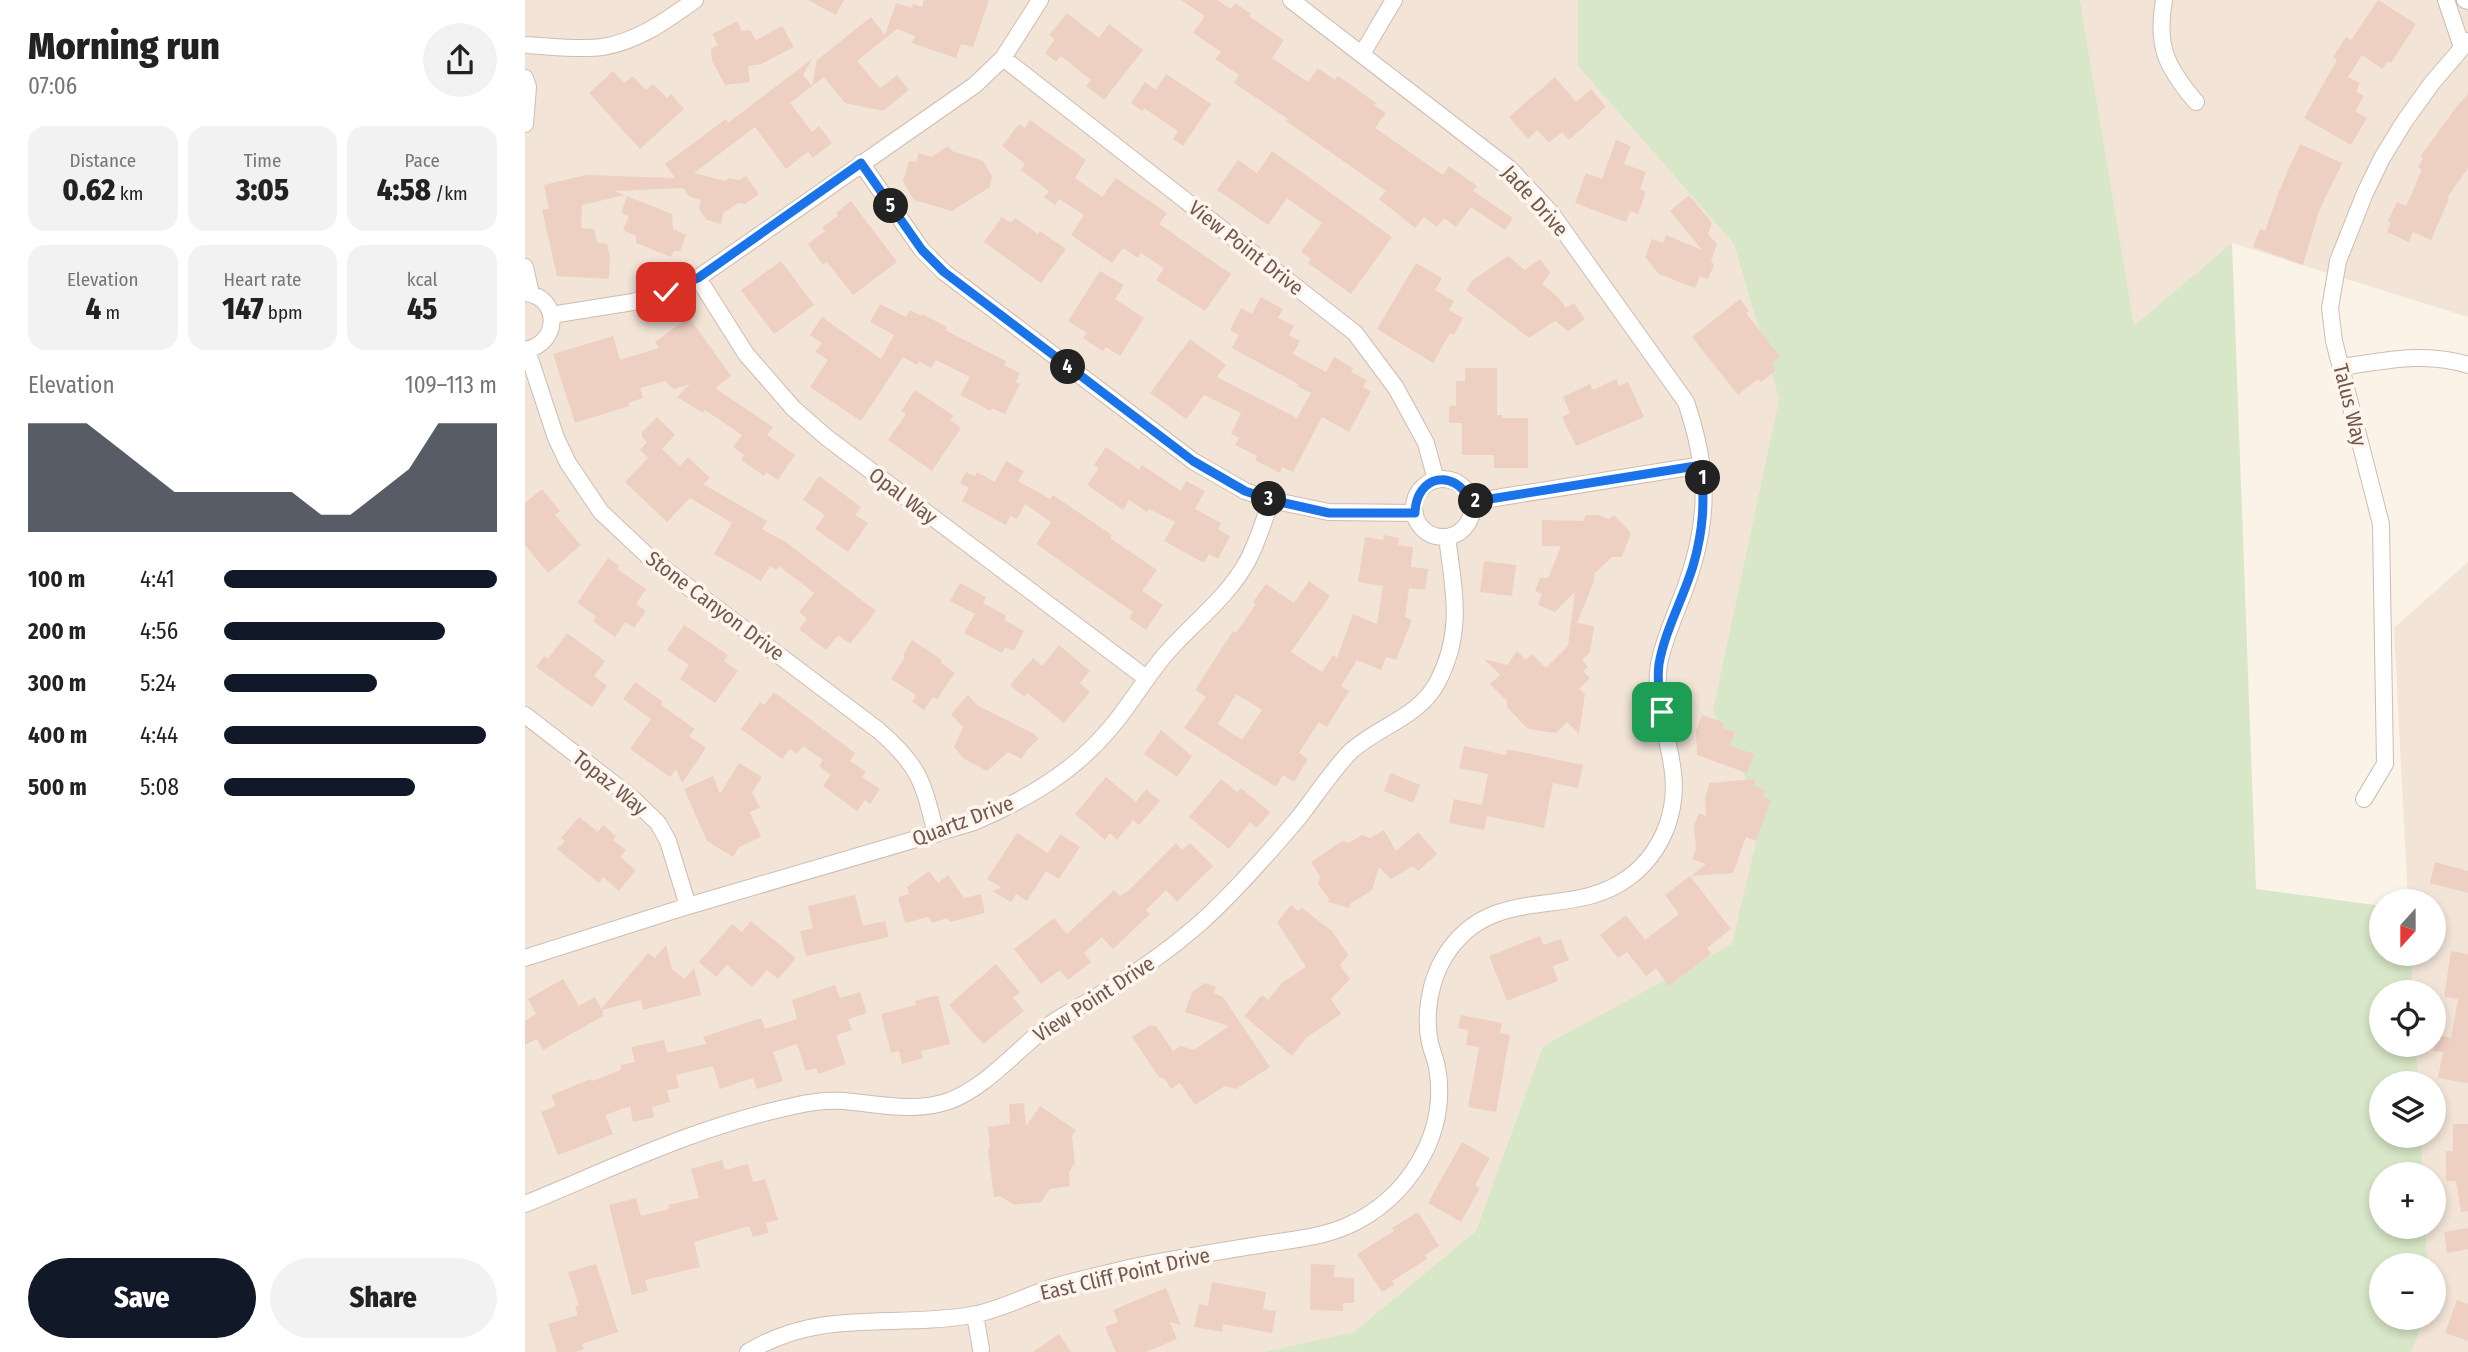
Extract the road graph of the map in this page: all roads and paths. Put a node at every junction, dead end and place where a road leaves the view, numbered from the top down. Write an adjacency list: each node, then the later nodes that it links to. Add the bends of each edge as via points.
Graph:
1 (695, 0): 8 (street, via 635,38 603,47)
2 (1040, 0): 10 (street)
3 (1291, 0): 9 (street, Jade Drive)
4 (1394, 0): 9 (street)
5 (2164, 0): 12 (street, via 2162,49 2169,67)
6 (2446, 0): 7 (street)
7 (2465, 44): 21 (street, Talus Way, via 2398,131 2349,229 2330,309)
8 (525, 45)
9 (1363, 54): 22 (street, Jade Drive, via 1510,169 1551,213 1686,402)
10 (1003, 58): 14 (street, via 975,85); 23 (street, View Point Drive, via 1355,333 1397,388 1426,443)
11 (525, 78): 13 (street)
12 (2196, 102)
13 (525, 124)
14 (861, 163): 16 (street); 24 (street, via 922,250 944,272 1193,461 1245,491)
15 (525, 267): 17 (street)
16 (698, 278): 18 (street, via 633,302); 28 (street, Opal Way, via 746,354 793,408)
17 (528, 293): 18 (street, via 544,302)
18 (551, 315): 19 (street, via 544,342)
19 (526, 350): 31 (street, Stone Canyon Drive, via 556,438 601,512 650,558 902,751 916,769)
20 (2468, 365): 21 (street, via 2419,357)
21 (2341, 367): 30 (street, Talus Way, via 2381,524 2385,764)
22 (1702, 465): 25 (street); 34 (street, Jade Drive, via 1705,509 1700,539 1660,663 1658,687 1675,786 1663,836 1651,857 1610,889 1484,917 1445,956 1433,982 1428,1010 1439,1098)
23 (1436, 480): 25 (street, via 1458,483); 26 (street, via 1420,491)
24 (1271, 500): 26 (street, via 1329,513); 28 (street, Quartz Drive, via 1247,561 1232,583)
25 (1471, 502): 27 (street, via 1465,528)
26 (1415, 513): 27 (street, via 1425,531)
27 (1447, 537): 35 (street, View Point Drive, via 1457,609 1447,664 1435,688 1415,709 1350,753 1238,887 1157,958 1050,1024 981,1083 947,1102 925,1107 842,1101 792,1106 665,1144)
28 (1146, 678): 31 (street, Quartz Drive, via 1107,733 1067,770 1001,810)
29 (525, 715): 32 (street, Topaz Way, via 658,823)
30 (2364, 799)
31 (936, 834): 32 (street, Quartz Drive)
32 (688, 906): 33 (street, Quartz Drive)
33 (525, 958)
34 (1429, 1144): 36 (street, East Cliff Point Drive, via 1392,1197 1344,1227 1056,1286)
35 (525, 1204)
36 (975, 1315): 37 (street); 38 (street, East Cliff Point Drive, via 807,1327 769,1339)
37 (981, 1349)
38 (748, 1352)

